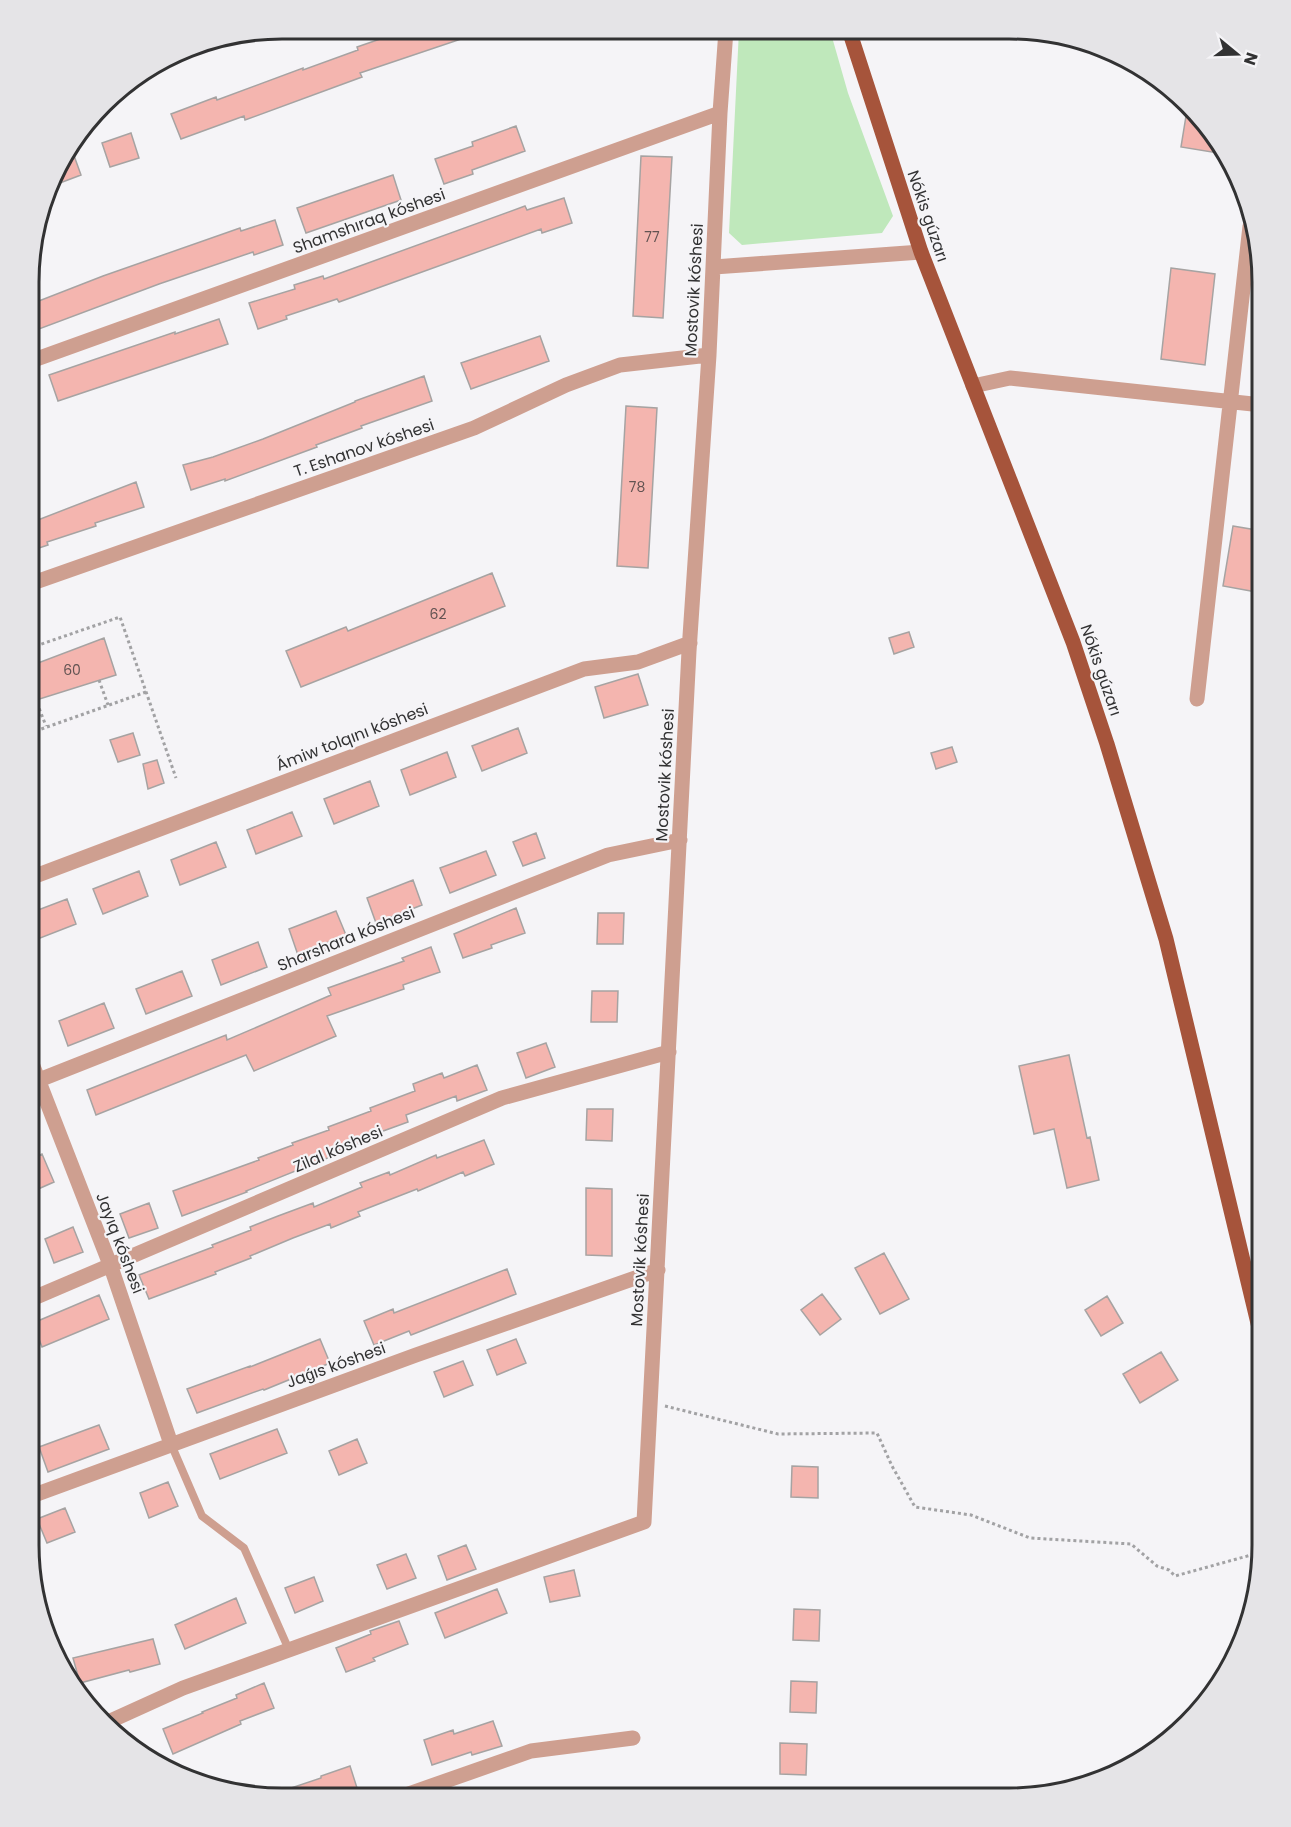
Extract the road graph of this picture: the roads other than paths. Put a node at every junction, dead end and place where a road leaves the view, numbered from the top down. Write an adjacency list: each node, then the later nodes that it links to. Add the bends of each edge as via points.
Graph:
1 (725, 39): 3 (street, Mostovik kóshesi)
2 (852, 39): 5 (main road, Nókis gúzarı)
3 (720, 113): 6 (street, Mostovik kóshesi); 8 (street, Shamshıraq kóshesi)
4 (1248, 242): 10 (street)
5 (921, 252): 6 (street); 9 (main road, Nókis gúzarı)
6 (714, 267): 7 (street, Mostovik kóshesi)
7 (709, 355): 12 (street, T. Eshanov kóshesi, via 620,365 566,385 474,428); 13 (street, Mostovik kóshesi)
8 (39, 358)
9 (973, 386): 10 (street, via 1010,378); 23 (main road, Nókis gúzarı, via 1073,642 1160,917)
10 (1232, 402): 11 (street); 14 (street)
11 (1252, 404)
12 (39, 581)
13 (690, 643): 15 (street, Mostovik kóshesi); 16 (street, Ámiw tolqını kóshesi, via 638,662 584,669)
14 (1197, 699)
15 (680, 840): 17 (street, Mostovik kóshesi); 18 (street, Sharshara kóshesi, via 608,855)
16 (39, 875)
17 (669, 1052): 20 (street, Zilal kóshesi, via 502,1098); 21 (street, Mostovik kóshesi)
18 (39, 1080)
19 (39, 1094): 20 (street, Jayıq kóshesi)
20 (111, 1267): 22 (street, Zilal kóshesi); 24 (street, Jayıq kóshesi)
21 (658, 1270): 24 (street, Jaǵıs kóshesi); 26 (street, Mostovik kóshesi, via 644,1522)
22 (39, 1296)
23 (1252, 1299)
24 (171, 1444): 25 (street, Jaǵıs kóshesi); 26 (lane, via 202,1516 244,1548)
25 (39, 1493)
26 (289, 1650): 27 (street, via 183,1688)
27 (113, 1720)
28 (633, 1738): 29 (street, via 531,1751)
29 (426, 1788)

